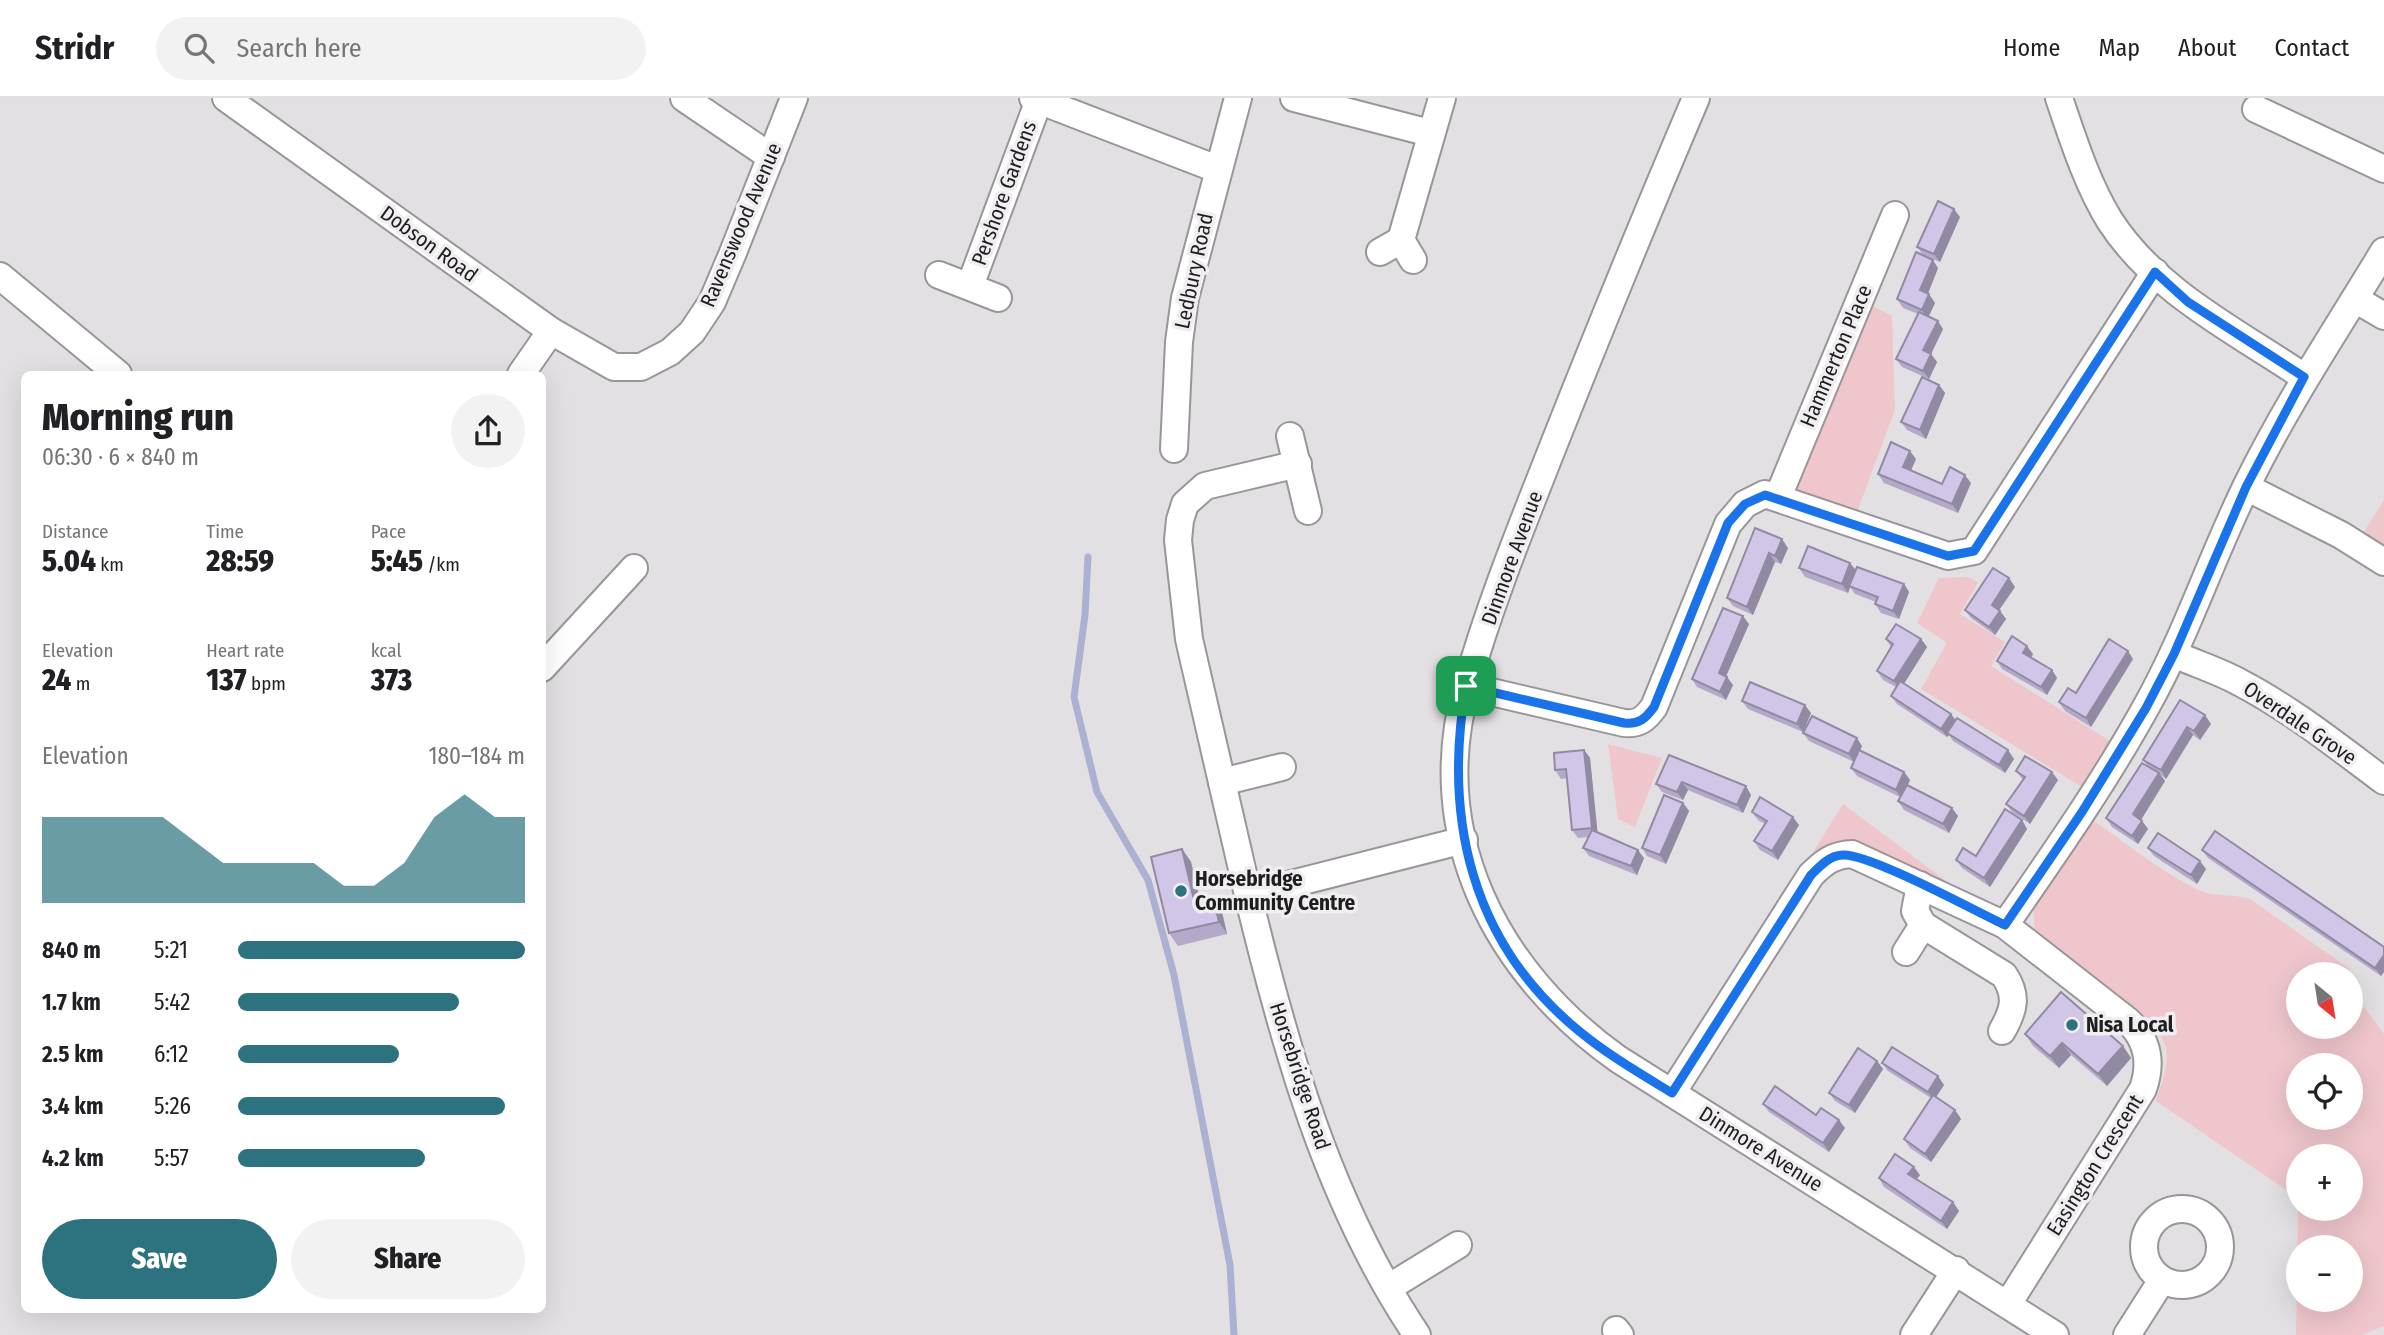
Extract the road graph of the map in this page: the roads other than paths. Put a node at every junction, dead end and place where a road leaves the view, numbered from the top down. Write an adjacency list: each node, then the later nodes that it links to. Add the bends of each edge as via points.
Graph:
1 (226, 98): 25 (street, Dobson Road)
2 (684, 98): 12 (street)
3 (794, 98): 12 (street, Ravenswood Avenue)
4 (1238, 98): 13 (street, Ledbury Road)
5 (1294, 98): 11 (street)
6 (1442, 98): 11 (street)
7 (1696, 98): 40 (street, Dinmore Avenue, via 1628,256 1517,539)
8 (2059, 98): 18 (street, via 2105,212)
9 (1036, 99): 13 (street); 21 (street, Pershore Gardens)
10 (2256, 109): 14 (street)
11 (1430, 133): 16 (street)
12 (771, 157): 26 (street, Ravenswood Avenue, via 712,302 692,332 670,352)
13 (1217, 169): 31 (street, Ledbury Road, via 1185,298)
14 (2384, 169)
15 (1896, 214): 34 (street, Hammerton Place)
16 (1398, 251)
17 (2384, 251): 23 (street)
18 (2155, 272): 29 (street, via 2188,302); 34 (street, via 1974,551 1948,556)
19 (939, 275): 21 (street, Pershore Gardens)
20 (0, 276): 27 (street)
21 (970, 286): 22 (street, Pershore Gardens)
22 (998, 298)
23 (2355, 299): 24 (street); 29 (street)
24 (2384, 316)
25 (551, 331): 26 (street, Dobson Road, via 614,367); 28 (street)
26 (642, 367)
27 (114, 371)
28 (523, 371)
29 (2304, 377): 33 (street)
30 (1290, 436): 32 (street)
31 (1174, 449)
32 (1298, 464): 35 (street); 43 (street, Horsebridge Road, via 1205,486 1185,505 1180,520 1178,540 1189,639)
33 (2246, 487): 36 (street); 38 (street)
34 (1777, 497): 40 (street, via 1754,498 1728,523 1654,707 1642,720 1624,723)
35 (1308, 511)
36 (2384, 562)
37 (634, 568): 39 (street)
38 (2174, 654): 42 (street, Overdale Grove, via 2272,701); 48 (street, via 2082,812)
39 (546, 664)
40 (1466, 686): 44 (street, Dinmore Avenue, via 1457,775)
41 (1282, 767): 43 (street)
42 (2384, 781)
43 (1222, 782): 46 (street, Horsebridge Road)
44 (1464, 840): 46 (street); 51 (street, Dinmore Avenue, via 1493,925 1539,991 1578,1031)
45 (1920, 885): 47 (street, via 1915,911); 48 (street, Easington Crescent); 51 (street, Easington Crescent, via 1852,855 1825,861 1811,875)
46 (1248, 895): 55 (street, Horsebridge Road, via 1305,1105)
47 (1923, 925): 49 (street); 50 (street, via 2004,975 2015,999)
48 (2005, 925): 56 (street, Easington Crescent, via 2128,1021 2140,1033 2148,1055 2143,1089)
49 (1906, 952)
50 (2002, 1031)
51 (1672, 1093): 53 (street, Dinmore Avenue)
52 (1458, 1245): 55 (street)
53 (1956, 1270): 56 (street, Dinmore Avenue); 58 (street)
54 (2162, 1280): 60 (street)
55 (1388, 1288): 57 (street, Horsebridge Road)
56 (2008, 1304): 59 (street, Dinmore Avenue)
57 (1417, 1335)
58 (1914, 1335)
59 (2055, 1335)
60 (2127, 1335)

